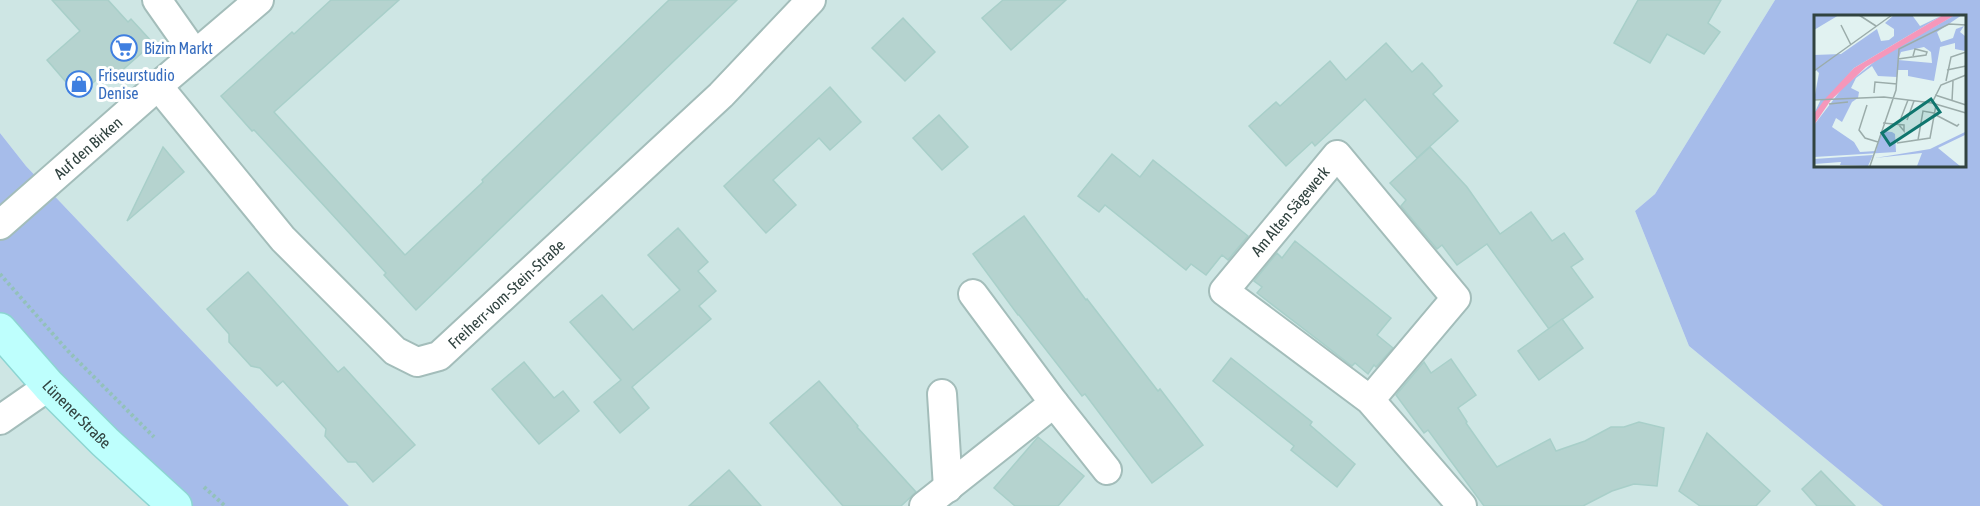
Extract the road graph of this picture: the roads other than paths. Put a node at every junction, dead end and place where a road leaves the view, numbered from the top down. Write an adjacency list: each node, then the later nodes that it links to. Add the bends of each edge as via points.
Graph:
1 (157, 0): 4 (street)
2 (259, 0): 4 (street, Auf den Birken)
3 (811, 0): 5 (street, Freiherr-vom-Stein-Straße, via 721,95 439,356 417,362 395,351 283,239)
4 (195, 54): 5 (street, Auf den Birken)
5 (158, 86): 6 (street, Auf den Birken)
6 (0, 225)
7 (973, 294): 12 (street)
8 (0, 330): 9 (main road, Lünener Straße)
9 (49, 386): 13 (street); 16 (main road, Lünener Straße)
10 (942, 394): 15 (street)
11 (1370, 400): 11 (street, Am Alten Sägewerk, via 1224,291 1338,155 1456,298); 18 (street, Am Alten Sägewerk)
12 (1054, 404): 14 (street); 15 (street)
13 (0, 420)
14 (1107, 471)
15 (948, 488): 17 (street)
16 (168, 499)
17 (924, 506)
18 (1462, 506)

